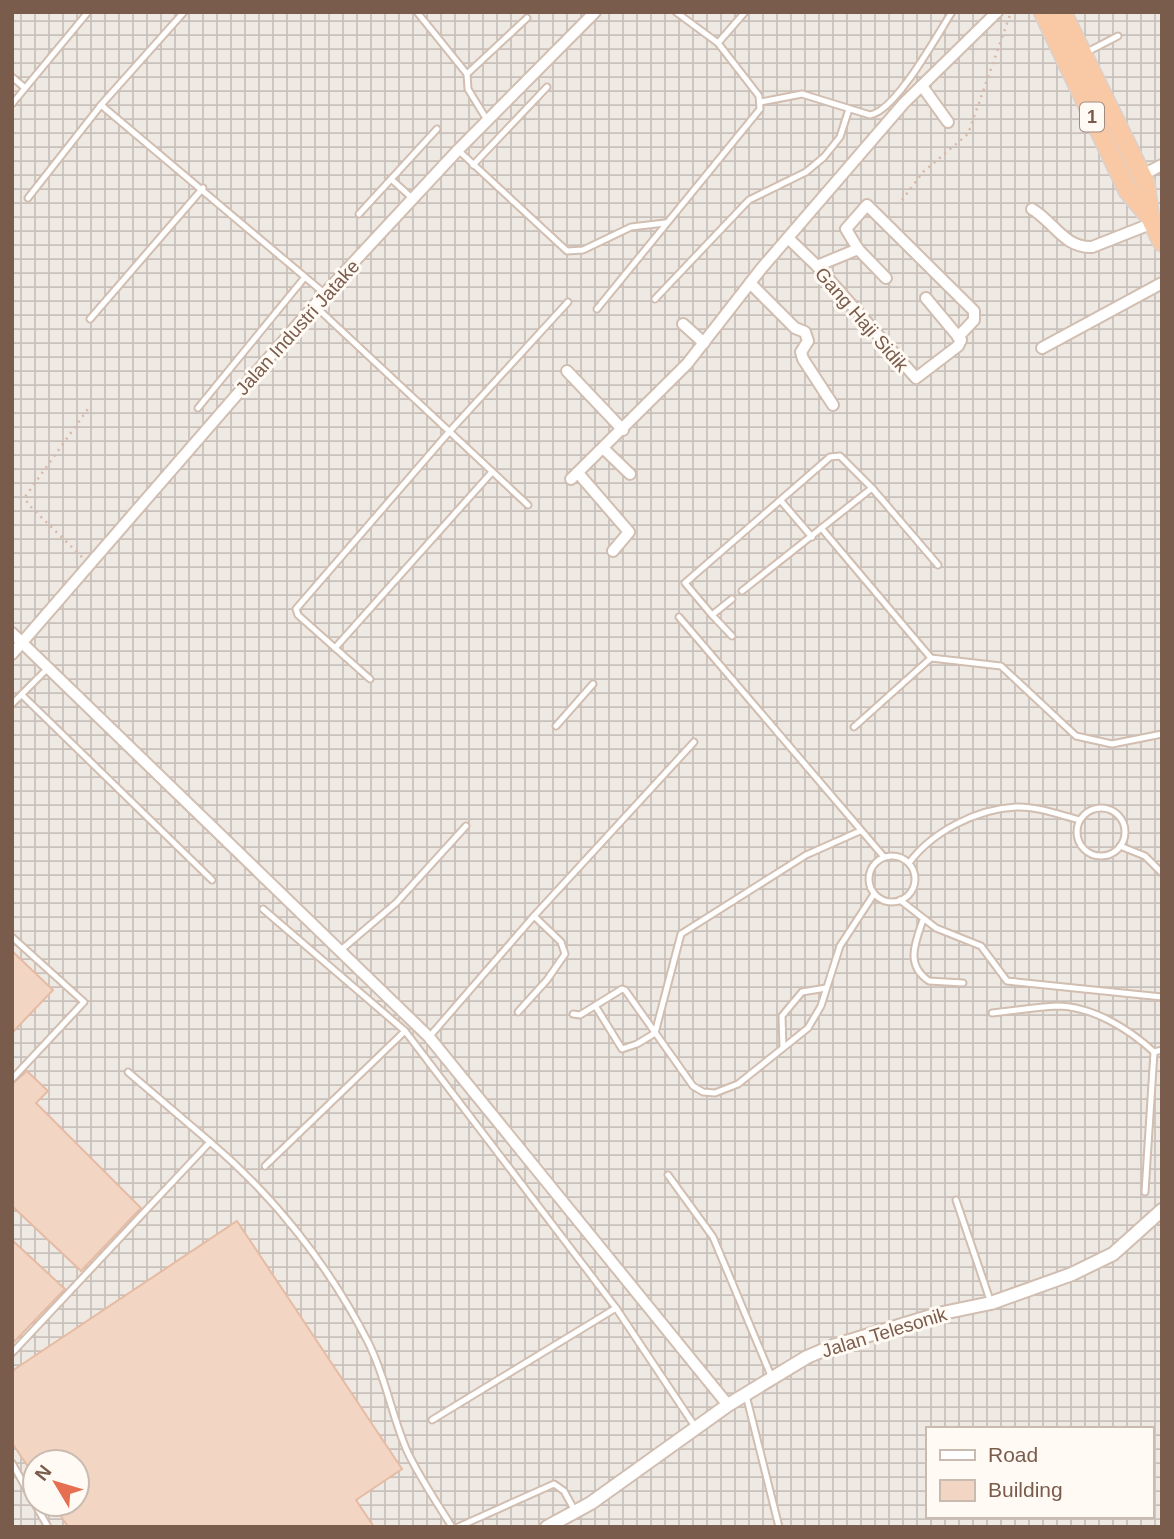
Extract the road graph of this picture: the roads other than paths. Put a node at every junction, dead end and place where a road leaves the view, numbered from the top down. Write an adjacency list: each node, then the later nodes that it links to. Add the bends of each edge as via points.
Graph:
1 (88, 12): 19 (lane)
2 (184, 12): 22 (lane)
3 (418, 12): 15 (lane)
4 (595, 12): 24 (street, Jalan Industri Jatake)
5 (676, 12): 13 (lane)
6 (745, 12): 13 (lane)
7 (952, 12): 23 (lane, via 884,110 870,115)
8 (997, 12): 17 (street)
9 (1043, 12): 37 (highway, 1, via 1128,191)
10 (1062, 12): 14 (highway, 1)
11 (527, 18): 15 (lane)
12 (1118, 36): 14 (lane)
13 (718, 43): 20 (lane)
14 (1082, 54): 30 (highway, 1)
15 (467, 74): 24 (lane, via 468,89)
16 (12, 77): 19 (lane)
17 (922, 86): 25 (street); 39 (street)
18 (547, 87): 28 (lane)
19 (25, 88): 21 (lane)
20 (761, 102): 23 (lane, via 802,94); 38 (lane, via 756,116)
21 (12, 104)
22 (101, 105): 32 (lane); 33 (lane)
23 (849, 108): 49 (lane, via 840,136 824,157 806,172 749,200)
24 (487, 120): 27 (street, Jalan Industri Jatake)
25 (948, 122)
26 (436, 129): 31 (lane)
27 (458, 150): 28 (lane); 34 (street, Jalan Industri Jatake)
28 (473, 165): 38 (lane, via 567,251 583,250 631,227)
29 (1162, 165): 30 (street)
30 (1142, 175): 37 (highway, 1)
31 (391, 179): 34 (lane); 36 (lane)
32 (203, 188): 43 (lane); 53 (lane)
33 (28, 198)
34 (413, 198): 47 (street, Jalan Industri Jatake)
35 (1032, 209): 37 (street, via 1068,242 1082,248)
36 (359, 214)
37 (1151, 220): 40 (highway, 1)
38 (665, 223): 52 (lane)
39 (788, 238): 42 (street, Gang Haji Sidik); 45 (street)
40 (1162, 242)
41 (858, 249): 42 (street); 44 (street); 55 (street, via 846,229 867,205 975,311 974,320)
42 (817, 266): 55 (street, Gang Haji Sidik, via 913,377 958,346)
43 (306, 277): 47 (lane); 60 (lane)
44 (886, 278)
45 (750, 283): 56 (street); 59 (street, via 794,328 804,332 808,341 803,359)
46 (1162, 283): 57 (street)
47 (325, 293): 51 (street, Jalan Industri Jatake)
48 (926, 298): 55 (street)
49 (655, 299)
50 (568, 302): 62 (lane)
51 (314, 306): 62 (lane); 79 (street, Jalan Industri Jatake)
52 (597, 309)
53 (90, 319)
54 (682, 324): 56 (street)
55 (958, 337)
56 (704, 343): 61 (street)
57 (1042, 348)
58 (567, 371): 61 (street)
59 (833, 405)
60 (198, 408)
61 (623, 430): 63 (street)
62 (449, 432): 64 (lane); 80 (lane, via 296,609)
63 (604, 449): 65 (street); 71 (street, via 575,476 629,533)
64 (492, 472): 68 (lane); 80 (lane)
65 (630, 474)
66 (872, 488): 67 (lane, via 840,456 833,455); 69 (lane); 72 (lane)
67 (781, 501): 70 (lane); 75 (lane, via 685,583)
68 (528, 505)
69 (822, 529): 70 (lane); 82 (lane)
70 (812, 537): 73 (lane)
71 (613, 551)
72 (938, 565)
73 (742, 591)
74 (732, 599): 75 (lane)
75 (712, 615): 78 (lane)
76 (679, 617): 94 (lane)
77 (12, 633): 79 (street)
78 (732, 636)
79 (23, 642): 81 (street, Jalan Industri Jatake); 83 (street)
80 (335, 648): 84 (lane)
81 (12, 654)
82 (931, 658): 89 (lane); 90 (lane, via 1002,666 1076,736 1112,744)
83 (50, 667): 86 (lane); 106 (street)
84 (370, 679)
85 (593, 684): 88 (lane)
86 (22, 695): 87 (lane); 99 (lane)
87 (12, 704)
88 (556, 726)
89 (854, 727)
90 (1162, 734)
91 (694, 742): 103 (lane)
92 (1080, 820): 95 (lane, via 1076,832 1088,852 1111,854); 95 (lane, via 1101,807 1114,811 1123,821 1125,834); 97 (lane, via 1017,807 989,813 937,834)
93 (466, 825): 106 (lane, via 396,903)
94 (860, 831): 96 (lane); 115 (lane, via 806,855 681,934)
95 (1120, 846): 98 (lane, via 1145,856)
96 (884, 857): 97 (lane); 100 (lane, via 870,873)
97 (909, 863): 101 (lane, via 915,879)
98 (1162, 873)
99 (212, 880)
100 (874, 894): 101 (lane, via 891,902); 108 (lane, via 840,946)
101 (900, 900): 104 (lane)
102 (263, 909): 114 (lane)
103 (534, 916): 111 (lane, via 561,942 565,954); 116 (lane)
104 (923, 920): 107 (lane, via 912,952 915,967 929,981); 109 (lane, via 981,946 1007,981)
105 (12, 937): 121 (lane, via 84,1001)
106 (339, 953): 116 (street)
107 (962, 982)
108 (826, 988): 117 (lane, via 815,1019); 117 (lane, via 802,992 782,1016)
109 (1162, 997)
110 (596, 1007): 113 (lane); 115 (lane, via 622,1049); 115 (lane, via 623,989)
111 (518, 1012)
112 (992, 1013): 119 (lane, via 1060,1006 1131,1031)
113 (573, 1014)
114 (405, 1031): 123 (lane); 129 (lane)
115 (655, 1033): 117 (lane, via 693,1086 703,1092 722,1092 738,1084)
116 (429, 1037): 133 (street)
117 (783, 1047)
118 (1162, 1050): 119 (lane)
119 (1154, 1052): 125 (lane)
120 (128, 1072): 122 (lane)
121 (12, 1079)
122 (210, 1142): 130 (lane); 139 (lane, via 249,1175 295,1230 345,1303 369,1344 409,1454)
123 (265, 1166)
124 (668, 1174): 131 (lane, via 713,1237)
125 (1145, 1192)
126 (957, 1200): 128 (lane)
127 (1162, 1210): 128 (street, Jalan Telesonik, via 1113,1254)
128 (990, 1303): 131 (street, Jalan Telesonik, via 833,1346)
129 (615, 1308): 134 (lane); 135 (lane)
130 (12, 1353)
131 (772, 1378): 132 (street, Jalan Telesonik)
132 (746, 1395): 133 (street, Jalan Telesonik); 142 (lane)
133 (728, 1405): 135 (street, Jalan Telesonik)
134 (432, 1420)
135 (696, 1428): 138 (street, Jalan Telesonik)
136 (12, 1463): 137 (lane)
137 (21, 1479)
138 (575, 1511): 140 (lane, via 564,1491 554,1485); 141 (street, Jalan Telesonik)
139 (452, 1527)
140 (458, 1527)
141 (547, 1527)
142 (779, 1527)

